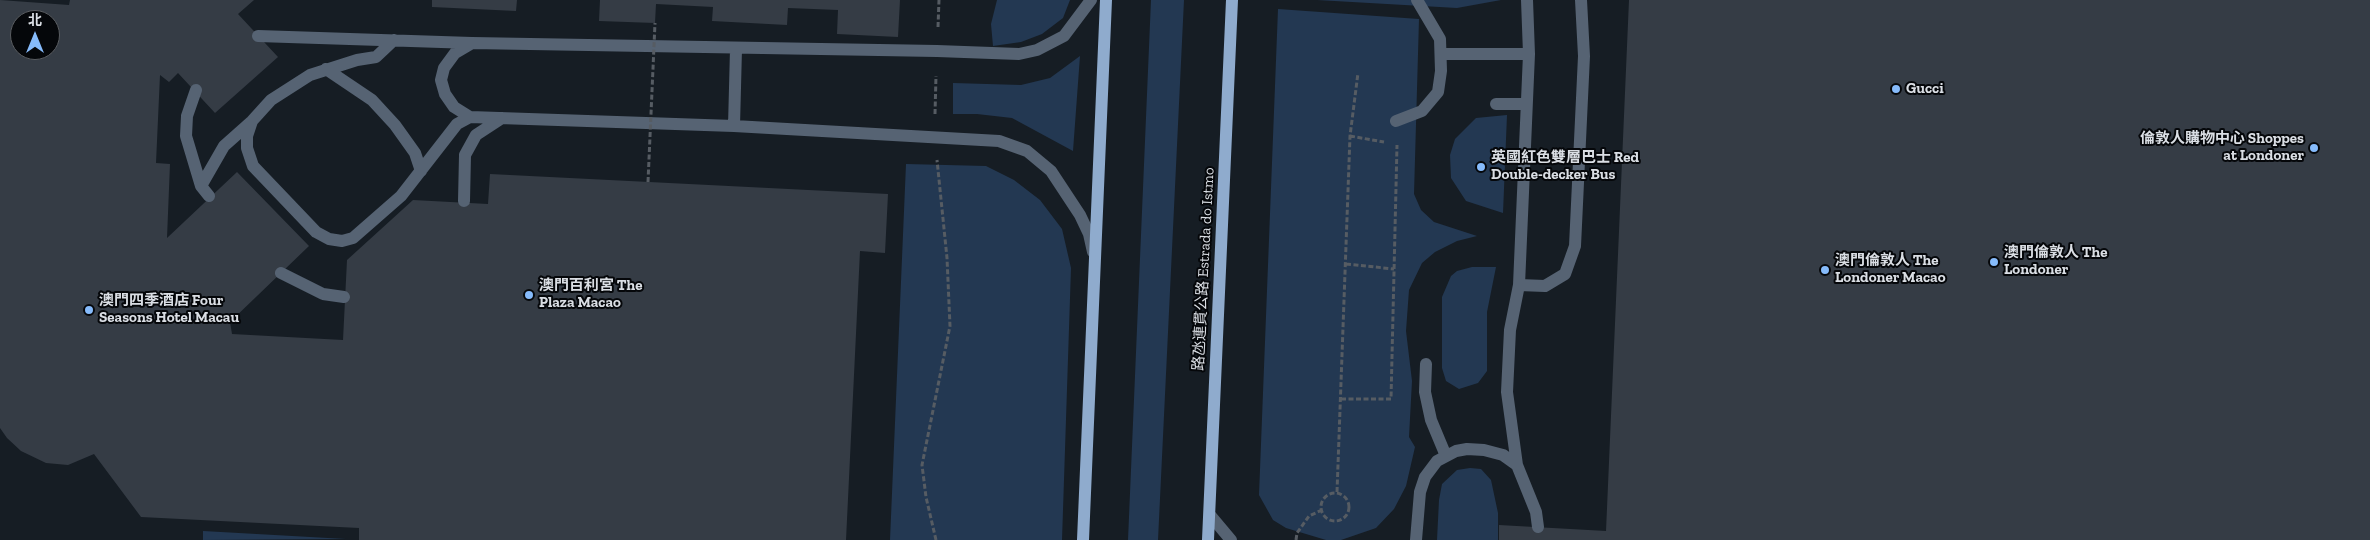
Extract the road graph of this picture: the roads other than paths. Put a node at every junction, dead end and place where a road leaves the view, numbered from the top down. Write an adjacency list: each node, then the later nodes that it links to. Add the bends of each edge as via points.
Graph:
1 (1091, 0): 10 (lane, via 1064,36 1038,50 1019,54)
2 (1106, 0): 26 (main road)
3 (1232, 0): 33 (main road, 路氹連貫公路 Estrada do Istmo)
4 (1418, 0): 11 (lane, via 1440,39)
5 (1528, 0): 12 (lane)
6 (1581, 0): 28 (lane, via 1584,56 1575,246 1565,274 1545,286)
7 (258, 36): 8 (lane)
8 (394, 40): 9 (lane); 13 (lane, via 376,57)
9 (472, 43): 10 (lane); 17 (lane, via 454,53 444,68 441,80 454,107)
10 (736, 49): 21 (lane)
11 (1442, 54): 12 (lane); 20 (lane, via 1438,92 1422,111)
12 (1529, 54): 16 (lane)
13 (326, 70): 19 (lane, via 310,74 271,100); 22 (lane, via 372,100 415,153)
14 (196, 90): 23 (lane, via 187,116 186,136)
15 (1496, 104): 16 (lane)
16 (1526, 104): 28 (lane)
17 (470, 117): 18 (lane); 22 (lane, via 457,124)
18 (502, 118): 21 (lane); 25 (lane, via 476,135 465,155)
19 (252, 121): 22 (lane, via 247,148 253,166 316,232 330,239 342,241 353,238 401,196); 23 (lane, via 224,146)
20 (1396, 121)
21 (734, 126): 26 (lane, via 999,141 1027,152 1051,170 1089,234)
22 (420, 170)
23 (201, 186): 24 (lane)
24 (209, 196)
25 (464, 202)
26 (1095, 259): 36 (main road)
27 (281, 273): 29 (lane, via 323,294)
28 (1519, 285): 32 (lane, via 1510,330 1507,392)
29 (344, 298)
30 (1426, 364): 31 (lane, via 1425,392 1431,420)
31 (1446, 456): 32 (lane, via 1467,449 1484,450 1503,455); 35 (lane, via 1437,461 1425,477)
32 (1517, 465): 34 (lane, via 1536,512)
33 (1210, 515): 37 (main road, 路氹連貫公路 Estrada do Istmo); 38 (lane)
34 (1538, 527)
35 (1415, 537)
36 (1083, 540)
37 (1208, 540)
38 (1231, 540)

